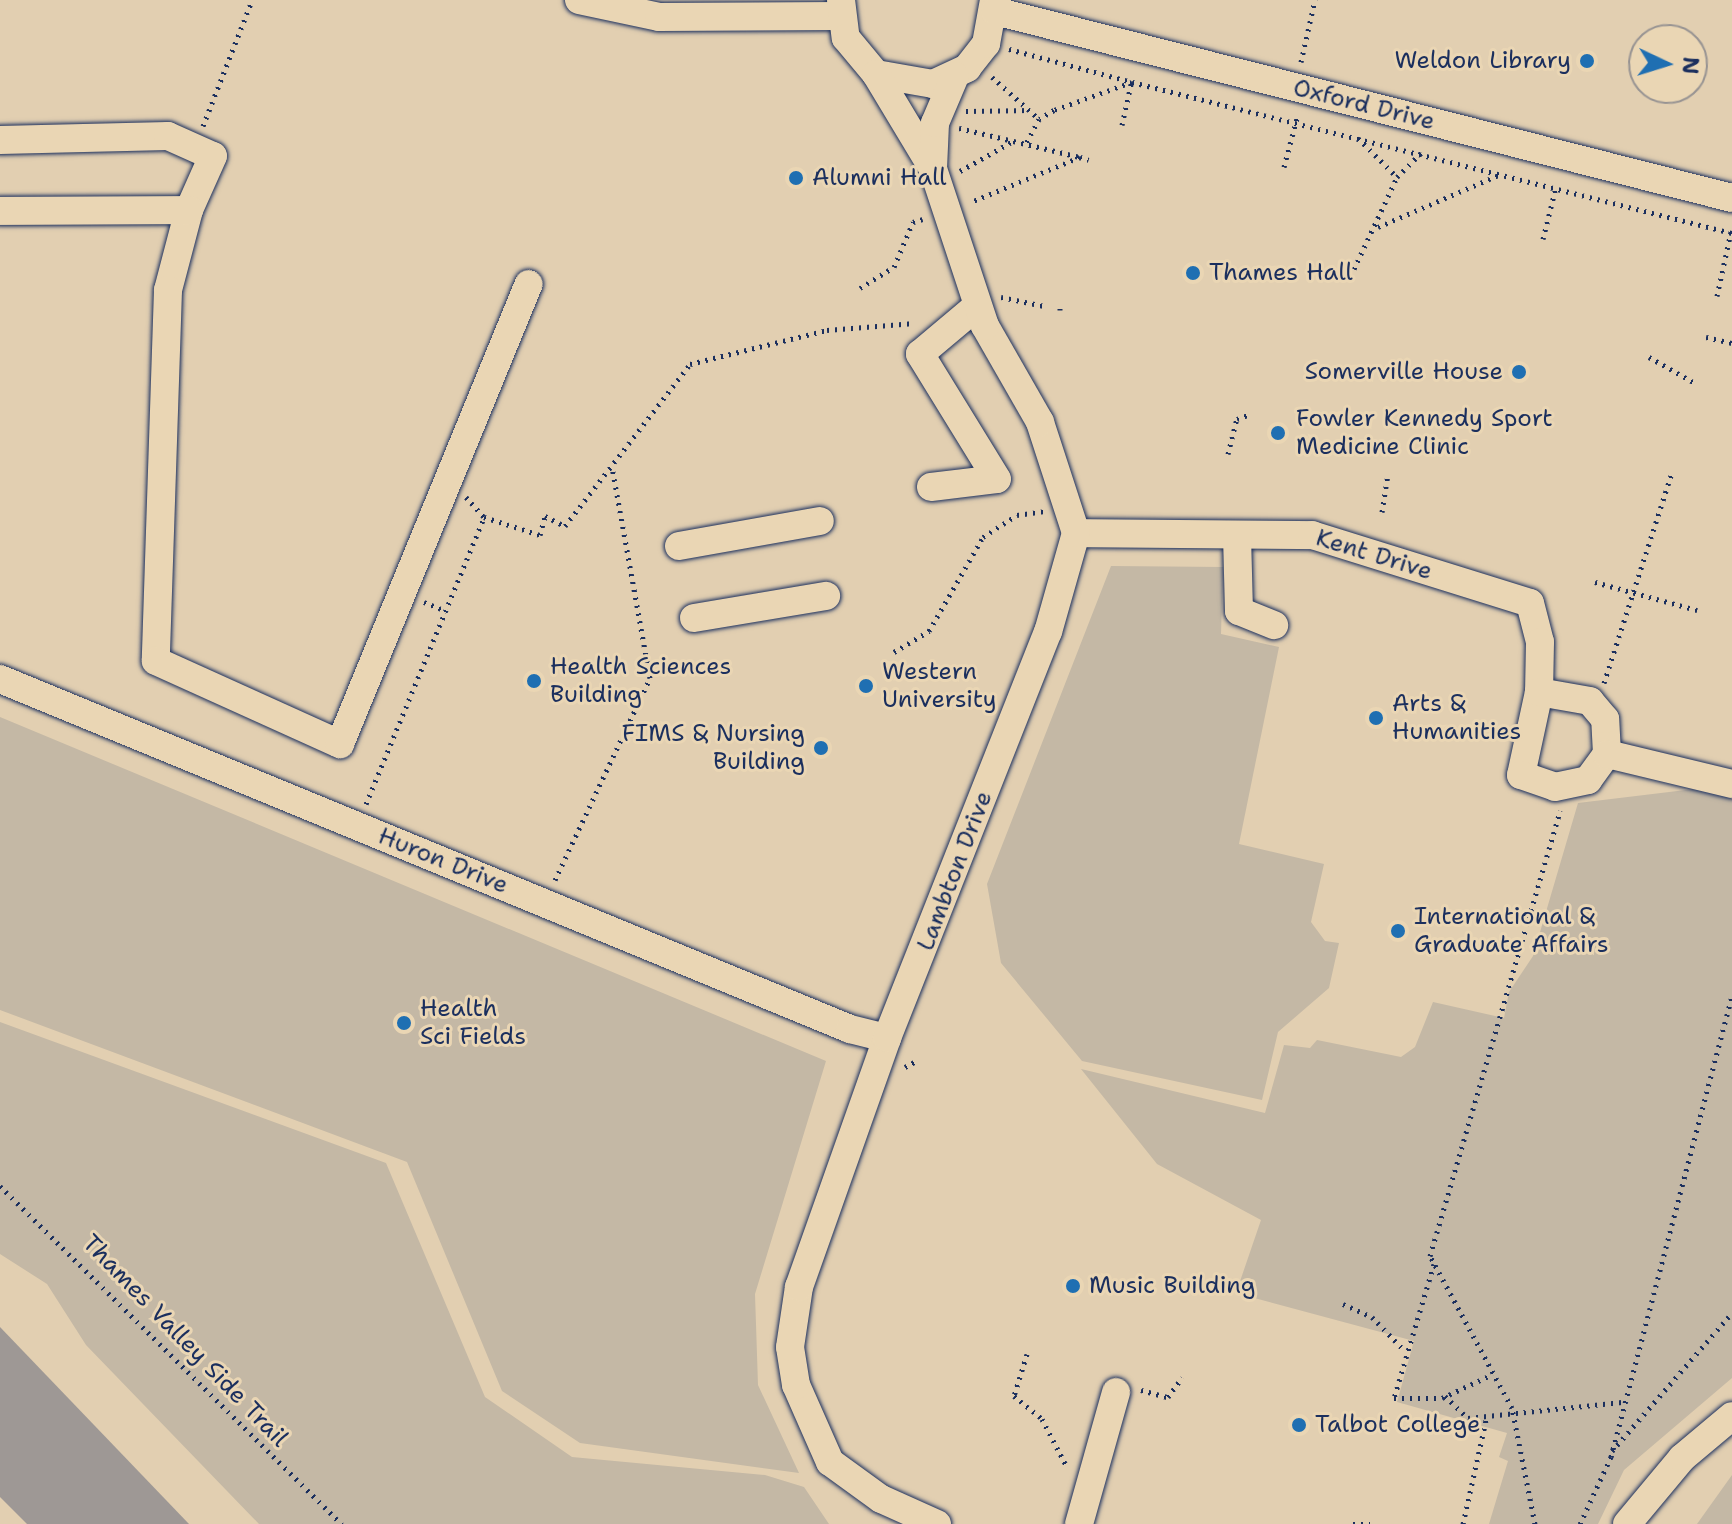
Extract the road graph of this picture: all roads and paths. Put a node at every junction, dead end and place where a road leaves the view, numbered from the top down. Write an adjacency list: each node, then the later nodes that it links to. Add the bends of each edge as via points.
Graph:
1 (252, 0): 24 (path)
2 (579, 0): 5 (street, via 659,17)
3 (1315, 0): 9 (path, via 1301,63)
4 (1002, 4): 6 (street, Oxford Drive); 10 (street)
5 (841, 8): 8 (street, via 854,53)
6 (1141, 48): 9 (street, Oxford Drive); 11 (path)
7 (995, 59): 11 (path, via 1007,49)
8 (876, 74): 10 (street, via 900,84); 29 (street)
9 (1310, 78): 15 (path); 16 (street, Oxford Drive)
10 (966, 79): 12 (path); 12 (path, via 954,111); 29 (street, via 935,123)
11 (1132, 82): 14 (path); 15 (path); 17 (path)
12 (1029, 110): 14 (path)
13 (953, 115): 18 (path)
14 (1039, 119): 23 (path)
15 (1296, 121): 19 (path); 30 (path)
16 (1430, 122): 25 (path); 26 (street, Oxford Drive)
17 (1122, 125)
18 (954, 127): 20 (path); 22 (path)
19 (1357, 137): 25 (path); 32 (path)
20 (954, 138)
21 (0, 140): 24 (street, via 168,136)
22 (1014, 141): 23 (path); 29 (path)
23 (1026, 143): 27 (path)
24 (194, 149): 38 (street, via 213,156)
25 (1423, 153): 31 (path); 32 (path)
26 (1566, 156): 34 (path); 36 (street, Oxford Drive)
27 (1080, 157): 28 (path); 37 (path)
28 (1089, 160)
29 (950, 167): 33 (path); 48 (street)
30 (1284, 167)
31 (1501, 174): 34 (path); 42 (path)
32 (1397, 177): 42 (path)
33 (963, 186)
34 (1556, 189): 43 (path); 44 (path)
35 (965, 195): 37 (path)
36 (1732, 198)
37 (966, 203): 41 (path)
38 (189, 210): 39 (street); 46 (street, via 168,290 156,661 340,744)
39 (0, 211)
40 (932, 217): 47 (path, via 913,222 894,267)
41 (971, 217)
42 (1377, 228): 45 (path)
43 (1732, 231): 49 (path)
44 (1543, 239)
45 (1354, 269)
46 (529, 284)
47 (860, 288)
48 (984, 294): 50 (path); 61 (street, via 920,354 997,479); 64 (street, via 1040,422)
49 (1717, 296)
50 (1044, 306)
51 (925, 323): 58 (path, via 827,330 690,364)
52 (1706, 337): 53 (path)
53 (1732, 343)
54 (1649, 357): 55 (path)
55 (1693, 382)
56 (1248, 415): 57 (path, via 1237,419)
57 (1228, 454)
58 (612, 467): 80 (path, via 565,526 545,516 540,535 484,517 363,810); 81 (path, via 650,678 553,883)
59 (1671, 475): 68 (path)
60 (1388, 476): 62 (path)
61 (931, 487)
62 (1382, 512)
63 (820, 521): 66 (street)
64 (1073, 521): 65 (street, Kent Drive); 73 (path, via 1017,515 983,537 929,631); 83 (street, Lambton Drive, via 1048,632)
65 (1237, 535): 72 (street, via 1239,611); 75 (street, Kent Drive, via 1312,535 1530,603 1540,642)
66 (679, 546)
67 (1595, 582): 68 (path)
68 (1633, 593): 70 (path); 76 (path)
69 (826, 596): 71 (street)
70 (1697, 610)
71 (694, 618)
72 (1274, 625)
73 (894, 652)
74 (0, 679): 83 (street, Huron Drive, via 836,1024)
75 (1539, 692): 76 (street); 79 (street, Kent Drive, via 1521,775)
76 (1597, 707): 77 (street, via 1607,726)
77 (1607, 754): 78 (street); 79 (street, via 1592,778)
78 (1732, 784)
79 (1569, 786): 85 (path, via 1495,1016 1430,1256)
80 (378, 816)
81 (538, 878)
82 (1732, 996): 93 (path)
83 (887, 1038): 100 (street, Lambton Drive, via 799,1287 790,1347 796,1385 830,1462 881,1499)
84 (0, 1186): 99 (path, Thames Valley Side Trail)
85 (1434, 1263): 88 (path); 90 (path)
86 (1343, 1304): 88 (path, via 1372,1317)
87 (1732, 1313): 97 (path)
88 (1404, 1350): 92 (path, via 1394,1398)
89 (1027, 1354): 98 (path, via 1014,1396 1042,1419)
90 (1493, 1374): 92 (path); 94 (path)
91 (1116, 1392): 98 (street)
92 (1445, 1396): 95 (path, via 1468,1418)
93 (1622, 1402): 94 (path); 97 (path)
94 (1513, 1414): 95 (path); 104 (path)
95 (1487, 1416): 103 (path)
96 (1732, 1416): 106 (street, via 1675,1466)
97 (1612, 1452): 105 (path)
98 (1080, 1518)
99 (342, 1524)
100 (937, 1524)
101 (1353, 1524): 102 (path)
102 (1370, 1524)
103 (1463, 1524)
104 (1535, 1524)
105 (1580, 1524)
106 (1627, 1524)

